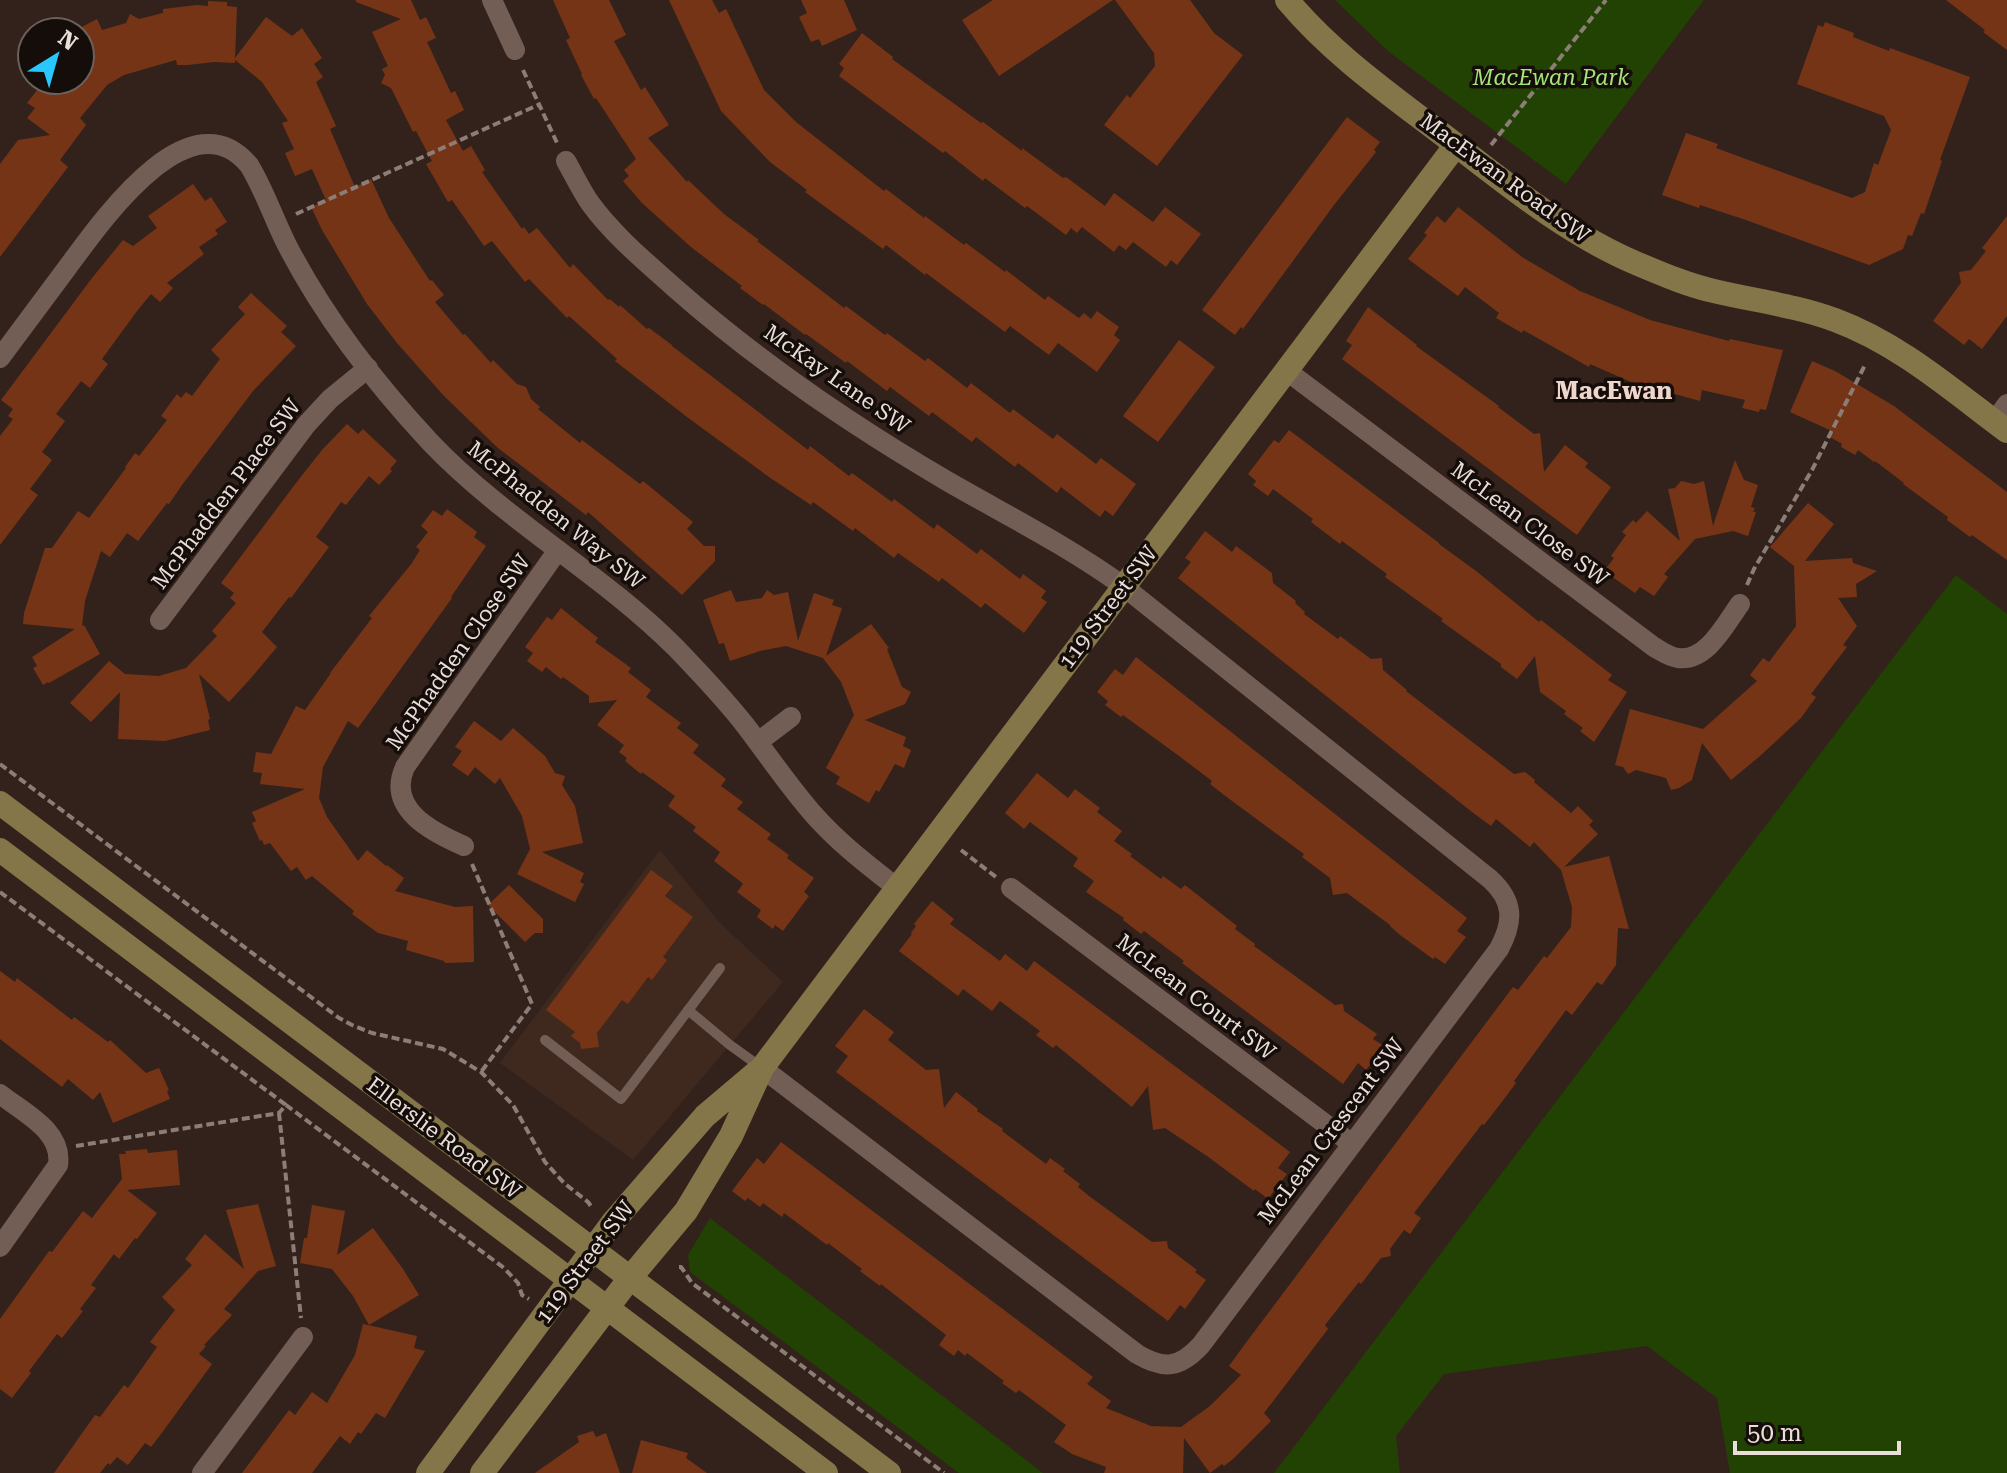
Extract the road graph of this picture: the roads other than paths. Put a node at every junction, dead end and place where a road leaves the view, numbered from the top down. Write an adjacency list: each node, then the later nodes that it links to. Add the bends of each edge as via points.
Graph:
1 (492, 0): 3 (street)
2 (1287, 0): 4 (street, MacEwan Road SW, via 1361,73)
3 (515, 50)
4 (1456, 145): 8 (street, 119 Street SW); 9 (street, MacEwan Road SW, via 1551,217 1608,250 1690,285 1836,320 1886,344)
5 (566, 161): 11 (street, McKay Lane SW, via 590,203 626,244 775,369 900,453)
6 (0, 358): 7 (street, McPhadden Way SW, via 111,210 151,169 173,154 212,144 240,153 316,295)
7 (368, 368): 10 (street, McPhadden Way SW, via 463,474); 13 (street, McPhadden Place SW, via 306,425)
8 (1287, 371): 11 (street, 119 Street SW); 12 (street, McLean Close SW, via 1666,654 1685,658 1703,650)
9 (2003, 419)
10 (558, 550): 15 (street, McPhadden Way SW, via 663,636); 17 (street, McPhadden Close SW, via 400,778 401,796 411,814)
11 (1123, 586): 19 (street, 119 Street SW); 26 (street, McLean Crescent SW, via 1490,879 1507,899 1509,923 1499,949)
12 (1740, 604)
13 (160, 620)
14 (791, 717): 15 (street)
15 (758, 742): 19 (street, McPhadden Way SW, via 835,837)
16 (0, 803): 28 (street, Ellerslie Road SW)
17 (464, 846)
18 (0, 850): 30 (street, Ellerslie Road SW)
19 (897, 888): 24 (street, 119 Street SW)
20 (1011, 888): 26 (street, McLean Court SW)
21 (720, 968): 22 (lane)
22 (688, 1010): 23 (lane, via 621,1099); 24 (lane)
23 (545, 1040)
24 (762, 1068): 26 (street, McLean Crescent SW, via 1137,1354 1160,1364 1180,1363 1201,1345); 28 (street, 119 Street SW, via 705,1116); 29 (street, 119 Street SW, via 731,1136 686,1211)
25 (0, 1094): 27 (street, via 44,1128 58,1149 58,1165)
26 (1352, 1144)
27 (0, 1247)
28 (592, 1249): 29 (street, Ellerslie Road SW); 30 (street, 119 Street SW)
29 (630, 1278): 31 (street, 119 Street SW); 37 (street, Ellerslie Road SW)
30 (570, 1280): 31 (street, Ellerslie Road SW); 34 (street, 119 Street SW)
31 (607, 1307): 35 (street, 119 Street SW); 36 (street, Ellerslie Road SW)
32 (303, 1337): 33 (street)
33 (202, 1473)
34 (428, 1473)
35 (482, 1473)
36 (826, 1473)
37 (889, 1473)

